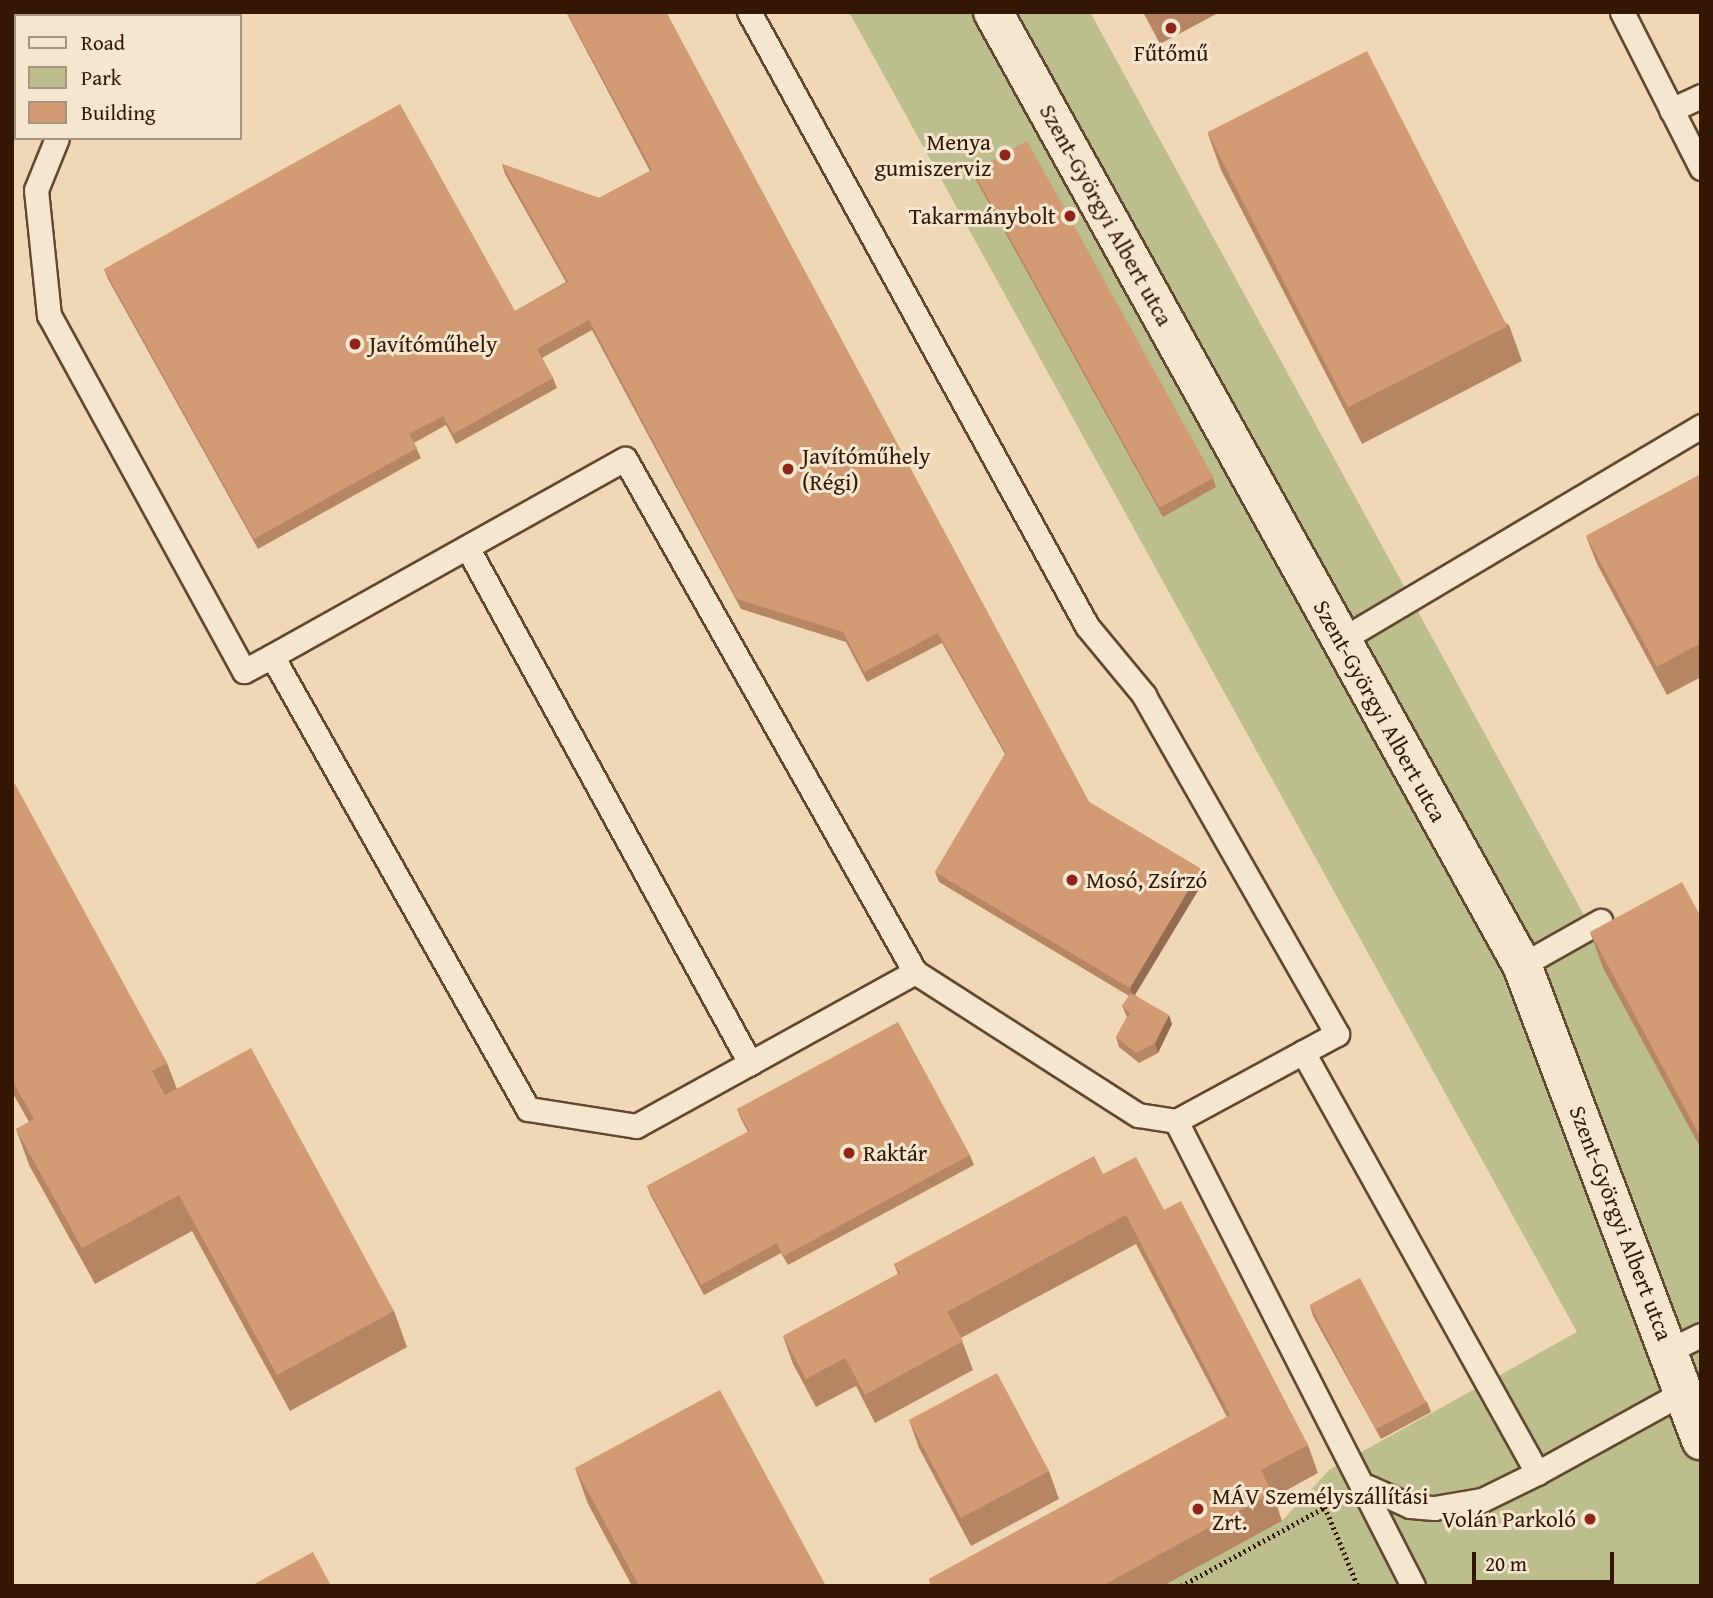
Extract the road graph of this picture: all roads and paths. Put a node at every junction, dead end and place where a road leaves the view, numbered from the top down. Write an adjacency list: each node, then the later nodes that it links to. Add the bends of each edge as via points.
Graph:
1 (750, 12): 15 (lane, via 1087,625 1144,695 1337,1034)
2 (993, 12): 10 (street, Szent-Györgyi Albert utca)
3 (1622, 12): 5 (lane)
4 (1701, 96): 5 (lane)
5 (1671, 110): 7 (lane)
6 (56, 140): 11 (lane, via 36,190 49,315 244,671)
7 (1701, 168)
8 (1701, 426): 10 (lane)
9 (467, 547): 11 (lane); 14 (lane, via 625,459); 16 (lane)
10 (1341, 640): 13 (street, Szent-Györgyi Albert utca)
11 (272, 656): 16 (lane, via 528,1109 636,1126)
12 (1600, 921): 13 (lane)
13 (1521, 965): 18 (street, Szent-Györgyi Albert utca)
14 (915, 972): 16 (lane); 17 (lane, via 1138,1115)
15 (1303, 1052): 17 (lane); 21 (lane)
16 (750, 1063)
17 (1176, 1121): 22 (lane)
18 (1685, 1343): 19 (street, Szent-Györgyi Albert utca)
19 (1684, 1392): 20 (street, Szent-Györgyi Albert utca); 21 (lane)
20 (1701, 1440)
21 (1537, 1473): 22 (lane, via 1482,1500 1447,1507 1410,1506)
22 (1368, 1487): 25 (lane)
23 (1181, 1586): 24 (path, via 1325,1507)
24 (1358, 1586)
25 (1413, 1586)

